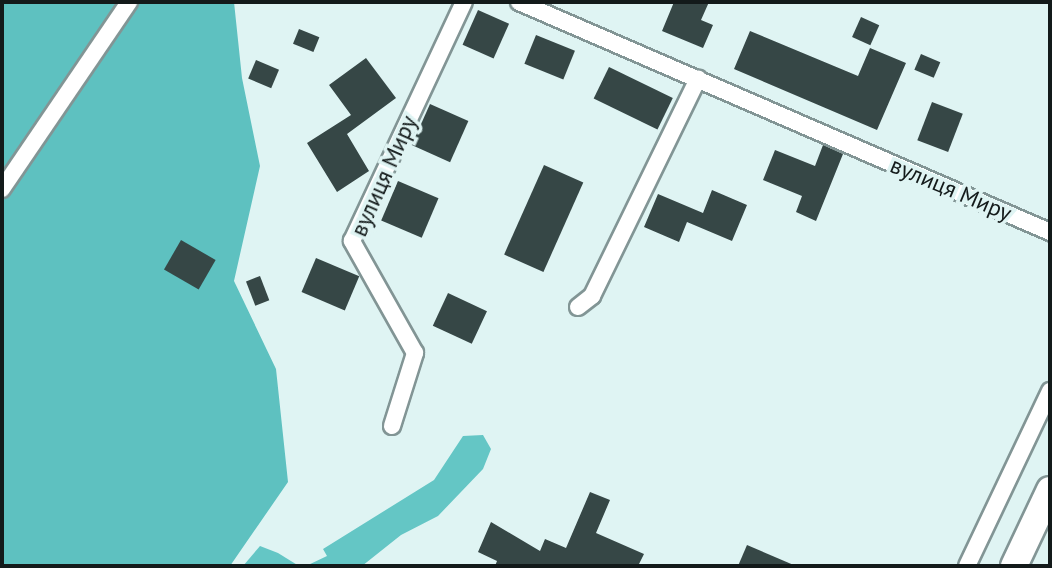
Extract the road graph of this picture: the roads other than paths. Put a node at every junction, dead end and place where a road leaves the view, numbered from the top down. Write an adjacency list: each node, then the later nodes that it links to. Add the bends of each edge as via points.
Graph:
1 (129, 2): 5 (street)
2 (464, 2): 9 (street, вулиця Миру, via 352,242 415,353)
3 (519, 2): 4 (street, вулиця Миру)
4 (698, 79): 6 (street, вулиця Миру); 7 (street, via 592,296)
5 (2, 189)
6 (1050, 232)
7 (578, 307)
8 (1050, 391): 11 (street)
9 (392, 426)
10 (1050, 490): 12 (highway)
11 (967, 566)
12 (1014, 566)

